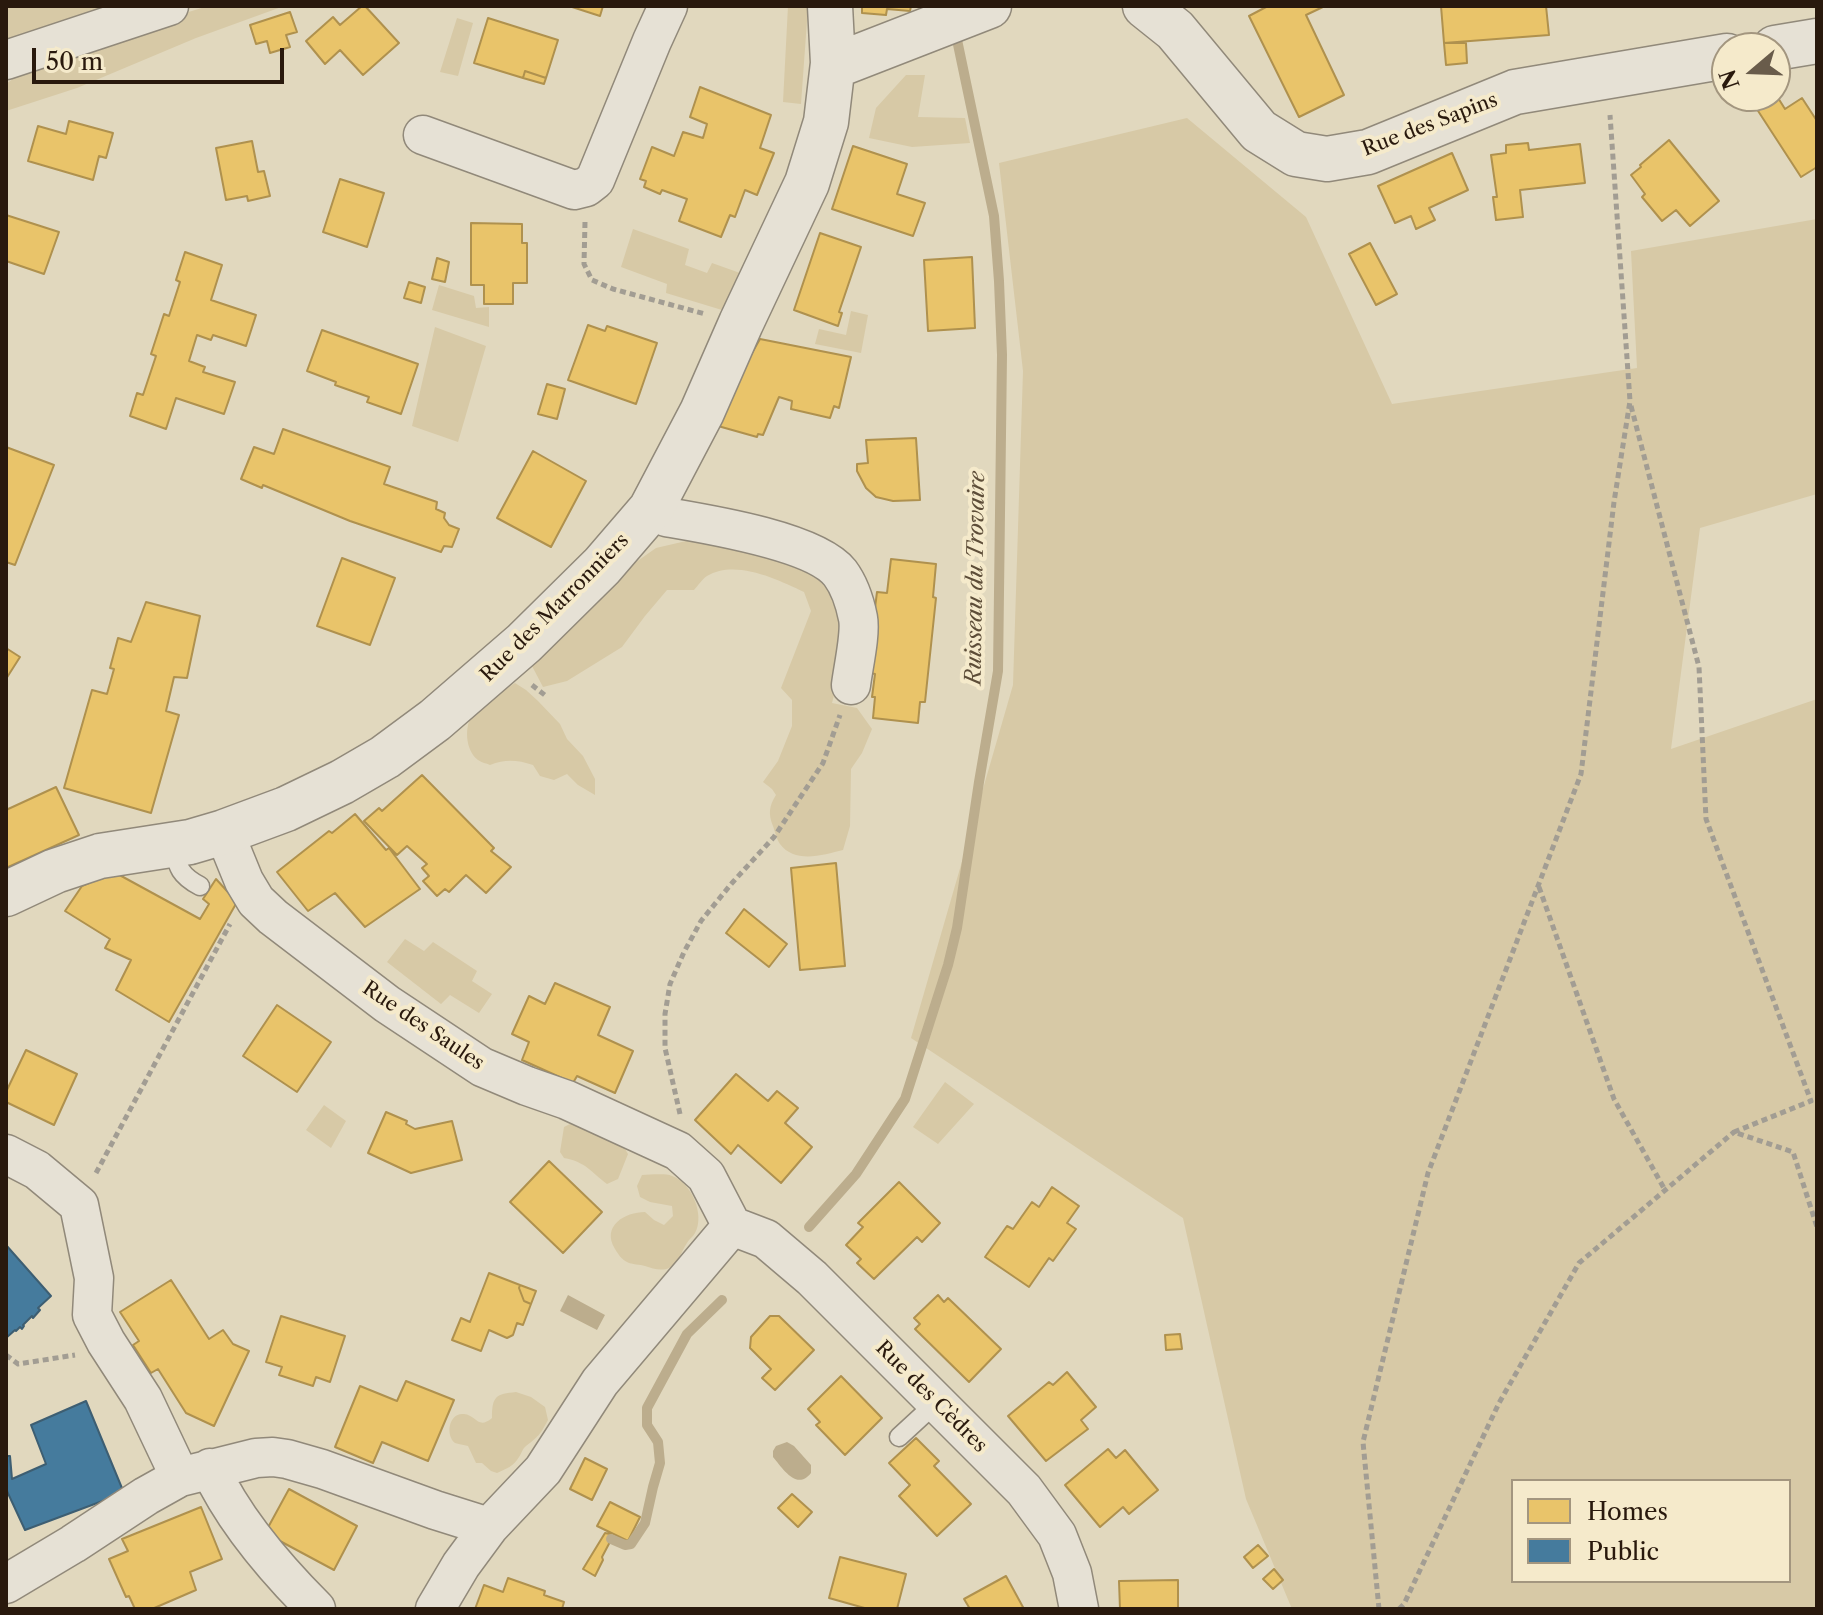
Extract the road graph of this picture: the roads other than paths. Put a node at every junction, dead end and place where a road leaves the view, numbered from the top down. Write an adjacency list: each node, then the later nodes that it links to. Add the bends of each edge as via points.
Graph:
1 (169, 6): 9 (street)
2 (668, 6): 11 (street, via 595,180 586,187 574,190)
3 (830, 6): 10 (street, Rue des Marronniers)
4 (989, 6): 10 (street)
5 (1145, 6): 8 (street, Rue des Sapins, via 1175,30 1259,131 1296,154 1327,159 1368,152 1515,92)
6 (1817, 41): 7 (street)
7 (1791, 45)
8 (1711, 59)
9 (6, 60)
10 (833, 63): 12 (street, Rue des Marronniers, via 826,122 807,183 702,412)
11 (423, 135)
12 (651, 509): 13 (street, via 666,517 790,543 838,570 859,621); 14 (street, Rue des Marronniers, via 524,643 422,730 342,782)
13 (851, 685)
14 (224, 832): 15 (street, Rue des Marronniers); 19 (street, Rue des Saules, via 244,881 273,917 387,1004 482,1067 678,1151 706,1176)
15 (172, 844): 16 (lane, via 177,865); 17 (street, Rue des Marronniers, via 100,856)
16 (200, 886)
17 (6, 894)
18 (6, 1154): 22 (street, via 37,1170 79,1205 94,1278 92,1315)
19 (732, 1226): 20 (street, Rue des Cèdres, via 766,1239 792,1260); 23 (street, via 600,1382 543,1470)
20 (937, 1402): 21 (lane); 27 (street, Rue des Cèdres, via 1024,1490 1057,1535)
21 (899, 1437)
22 (195, 1473): 23 (street, via 256,1458 287,1459); 24 (street, via 146,1496); 25 (street, via 228,1504)
23 (489, 1527): 26 (street)
24 (6, 1584)
25 (316, 1609)
26 (435, 1609)
27 (1079, 1609)

